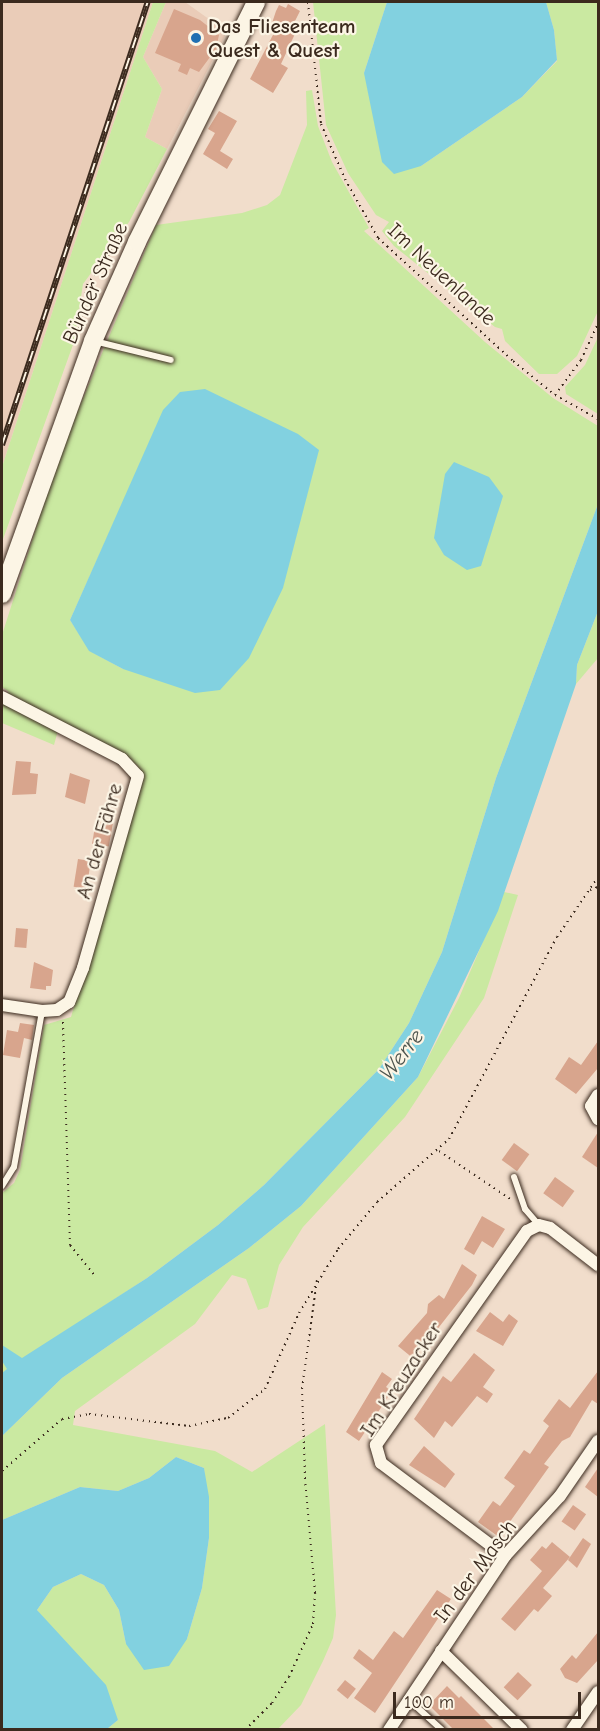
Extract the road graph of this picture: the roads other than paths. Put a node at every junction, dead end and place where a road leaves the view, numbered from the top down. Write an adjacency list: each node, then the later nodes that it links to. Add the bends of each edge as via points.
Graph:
1 (256, 2): 2 (main road, Bünder Straße, via 137,242)
2 (93, 341): 3 (lane); 4 (main road, Bünder Straße)
3 (171, 360)
4 (2, 594)
5 (2, 697): 7 (street, An der Fähre, via 122,759 138,777 82,968 63,1007)
6 (2, 1005): 7 (street)
7 (42, 1011): 11 (lane, via 14,1167)
8 (598, 1095): 9 (street, via 591,1106)
9 (598, 1119)
10 (514, 1177): 12 (lane, via 525,1209)
11 (2, 1186)
12 (539, 1226): 13 (street, via 550,1228); 15 (street, Im Kreuzacker, via 527,1231 375,1449 381,1463)
13 (598, 1264)
14 (598, 1441): 15 (street, In der Masch, via 560,1496)
15 (505, 1556): 16 (street, In der Masch)
16 (441, 1651): 18 (street, In der Masch); 21 (street)
17 (598, 1692): 22 (street)
18 (408, 1699): 19 (street, In der Masch); 20 (lane)
19 (389, 1730)
20 (442, 1730)
21 (522, 1730)
22 (572, 1730)

